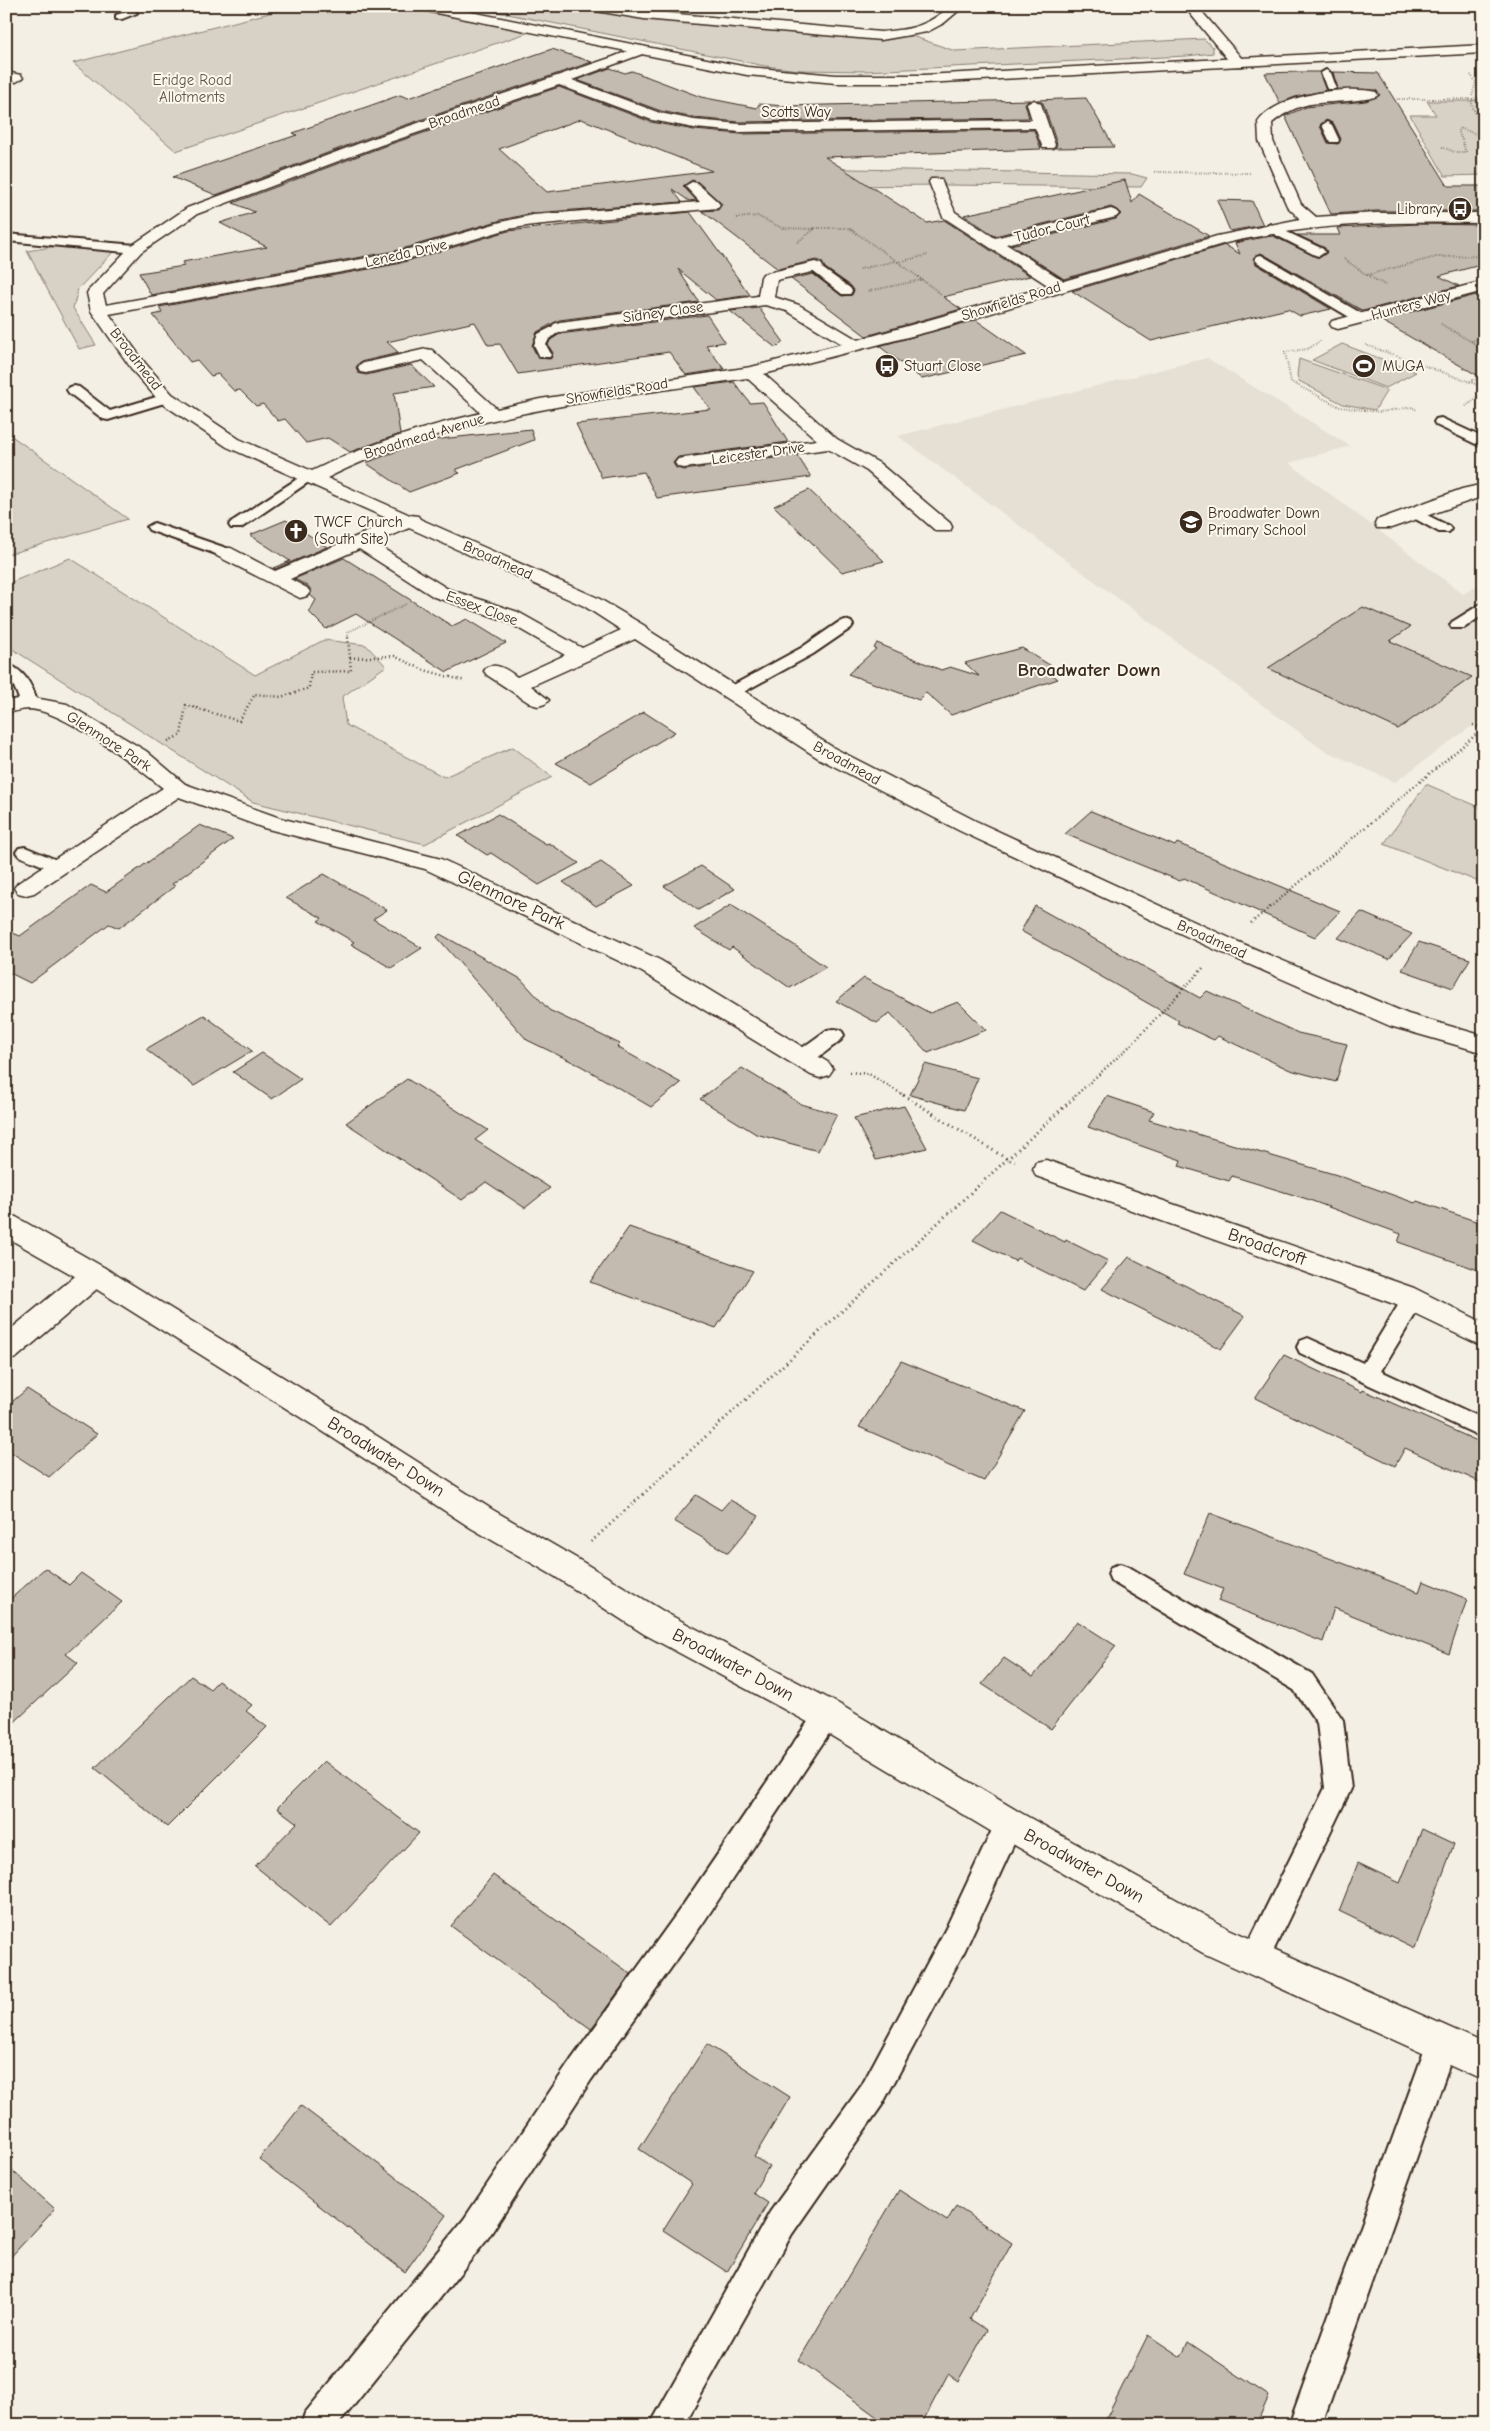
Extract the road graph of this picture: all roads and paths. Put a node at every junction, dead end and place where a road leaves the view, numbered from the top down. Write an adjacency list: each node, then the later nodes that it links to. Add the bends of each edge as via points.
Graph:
1 (125, 6): 8 (lane, via 132,13)
2 (420, 6): 6 (main road)
3 (590, 6): 7 (main road)
4 (958, 6): 7 (main road, via 939,22 916,32 881,36)
5 (1190, 6): 11 (main road)
6 (453, 9): 10 (main road)
7 (640, 10)
8 (120, 17)
9 (1484, 49): 11 (main road)
10 (640, 50): 11 (main road, via 747,71 836,79 924,79); 14 (main road, Broadmead)
11 (1238, 63)
12 (1467, 69): 19 (path, via 1476,82)
13 (1326, 73): 15 (lane)
14 (559, 80): 22 (main road, Scotts Way, via 658,117 694,124 759,128); 41 (main road, Broadmead, via 368,145 192,211)
15 (1331, 87): 16 (main road)
16 (1344, 95): 17 (main road); 29 (main road, via 1289,105 1274,112 1265,122 1266,141)
17 (1371, 95): 19 (path, via 1381,99)
18 (1484, 97): 19 (path)
19 (1472, 99): 21 (path, via 1472,111)
20 (1034, 104): 22 (main road)
21 (1484, 123)
22 (1041, 124): 26 (main road)
23 (1327, 125): 25 (lane)
24 (1484, 137): 27 (path, via 1460,128 1466,152 1455,152)
25 (1334, 140)
26 (1048, 145)
27 (1442, 146)
28 (1154, 172): 29 (path)
29 (1280, 173): 36 (main road, via 1294,206)
30 (936, 182): 40 (main road, Tudor Court, via 948,214)
31 (692, 186): 32 (main road)
32 (713, 205): 34 (main road); 53 (main road, Leneda Drive, via 533,220 397,257)
33 (1111, 214): 40 (main road, Tudor Court)
34 (729, 218): 37 (path, via 756,216 782,228)
35 (1484, 218): 36 (main road, Showfields Road)
36 (1313, 222): 38 (main road, Showfields Road)
37 (812, 228): 46 (path, via 849,228); 47 (path, via 815,230 795,244 821,263)
38 (1270, 228): 42 (lane); 48 (main road, Showfields Road)
39 (7, 237): 41 (lane)
40 (993, 243): 48 (main road, Tudor Court)
41 (136, 249): 53 (main road, Broadmead, via 95,293)
42 (1320, 252)
43 (928, 254): 46 (path)
44 (1484, 256): 52 (path, via 1436,257 1367,275)
45 (1261, 259): 55 (lane)
46 (898, 262): 54 (path)
47 (815, 267): 50 (lane); 51 (main road, via 769,277)
48 (1060, 286): 54 (main road, Showfields Road)
49 (1484, 286): 52 (main road, Hunters Way)
50 (846, 292)
51 (766, 300): 56 (main road, Sidney Close); 60 (main road, Sidney Close, via 793,308)
52 (1414, 305): 55 (main road, Hunters Way); 59 (path)
53 (99, 311): 69 (main road, Broadmead)
54 (971, 314): 60 (main road, Showfields Road)
55 (1360, 318): 57 (main road, Hunters Way)
56 (560, 326): 62 (lane, via 543,337 540,345)
57 (1336, 328): 66 (path); 72 (path, via 1308,348 1285,352 1291,382 1340,407 1380,412 1412,408)
58 (1484, 338): 59 (path)
59 (1471, 342): 61 (path)
60 (856, 346): 64 (main road, Showfields Road)
61 (1484, 349)
62 (545, 354)
63 (366, 368): 71 (main road, via 426,354)
64 (751, 372): 70 (main road, Showfields Road); 73 (main road)
65 (1484, 377): 66 (path)
66 (1468, 381): 67 (path)
67 (1484, 387)
68 (74, 390): 69 (lane, via 108,416)
69 (166, 398): 76 (main road, Broadmead, via 233,443)
70 (540, 404): 71 (main road, Broadmead Avenue)
71 (493, 415): 76 (main road, Broadmead Avenue, via 445,427)
72 (1441, 422): 74 (lane)
73 (831, 443): 75 (main road, Leicester Drive); 83 (main road, via 873,468)
74 (1484, 444)
75 (684, 462)
76 (310, 477): 79 (main road, Broadmead); 81 (lane)
77 (1484, 490): 78 (main road)
78 (1415, 513): 80 (main road); 84 (lane)
79 (411, 520): 85 (main road); 93 (main road, Broadmead, via 591,602)
80 (1384, 524)
81 (236, 525)
82 (154, 527): 86 (lane)
83 (943, 527)
84 (1444, 529)
85 (360, 542): 87 (main road); 88 (main road, Essex Close)
86 (224, 552): 87 (main road)
87 (276, 578): 89 (main road)
88 (436, 589): 94 (main road, Essex Close, via 511,616); 95 (path, via 348,632)
89 (300, 592)
90 (1484, 607): 92 (lane)
91 (845, 625): 99 (lane, via 807,651)
92 (1458, 625)
93 (638, 630): 94 (main road); 99 (main road, Broadmead)
94 (580, 655): 98 (main road)
95 (350, 658): 98 (path, via 394,656 424,670 474,683); 105 (path, via 351,671 311,672 309,688 281,697 254,694 239,721 186,705 181,735)
96 (6, 669): 101 (lane, via 19,678)
97 (494, 671): 98 (main road)
98 (516, 685): 100 (main road)
99 (732, 692): 110 (main road, Broadmead, via 826,753 872,778)
100 (538, 700)
101 (29, 703): 102 (main road, Glenmore Park); 105 (main road, Glenmore Park, via 59,709)
102 (6, 707)
103 (1473, 725): 104 (path)
104 (1483, 728): 110 (path)
105 (138, 756): 106 (main road, Glenmore Park)
106 (177, 789): 108 (main road); 113 (main road, Glenmore Park, via 272,823 433,864 651,966)
107 (26, 852): 108 (lane)
108 (58, 867): 109 (main road)
109 (26, 888)
110 (1225, 945): 112 (main road, Broadmead, via 1399,1020); 114 (path, via 1130,1046)
111 (834, 1035): 113 (lane)
112 (1484, 1045)
113 (811, 1063): 114 (path, via 869,1074)
114 (1007, 1159): 115 (path); 124 (path)
115 (1046, 1169): 118 (main road, Broadcroft)
116 (6, 1224): 117 (main road, Broadwater Down)
117 (95, 1275): 121 (main road); 124 (main road, Broadwater Down, via 482,1519)
118 (1413, 1300): 119 (main road, Broadcroft); 122 (lane)
119 (1484, 1336)
120 (1308, 1347): 122 (lane)
121 (6, 1350)
122 (1367, 1375): 123 (lane)
123 (1483, 1429)
124 (565, 1566): 126 (main road, Broadwater Down, via 656,1624)
125 (1120, 1574): 128 (lane, via 1303,1682 1330,1720 1338,1789)
126 (828, 1715): 127 (main road, Broadwater Down); 131 (lane, via 693,1914 581,2070 475,2230)
127 (1009, 1824): 128 (main road, Broadwater Down, via 1216,1941); 132 (lane, via 955,1940 872,2095 781,2223)
128 (1255, 1958): 129 (main road, Broadwater Down)
129 (1442, 2043): 130 (main road, Broadwater Down); 133 (lane)
130 (1484, 2062)
131 (317, 2425)
132 (666, 2425)
133 (1305, 2425)

